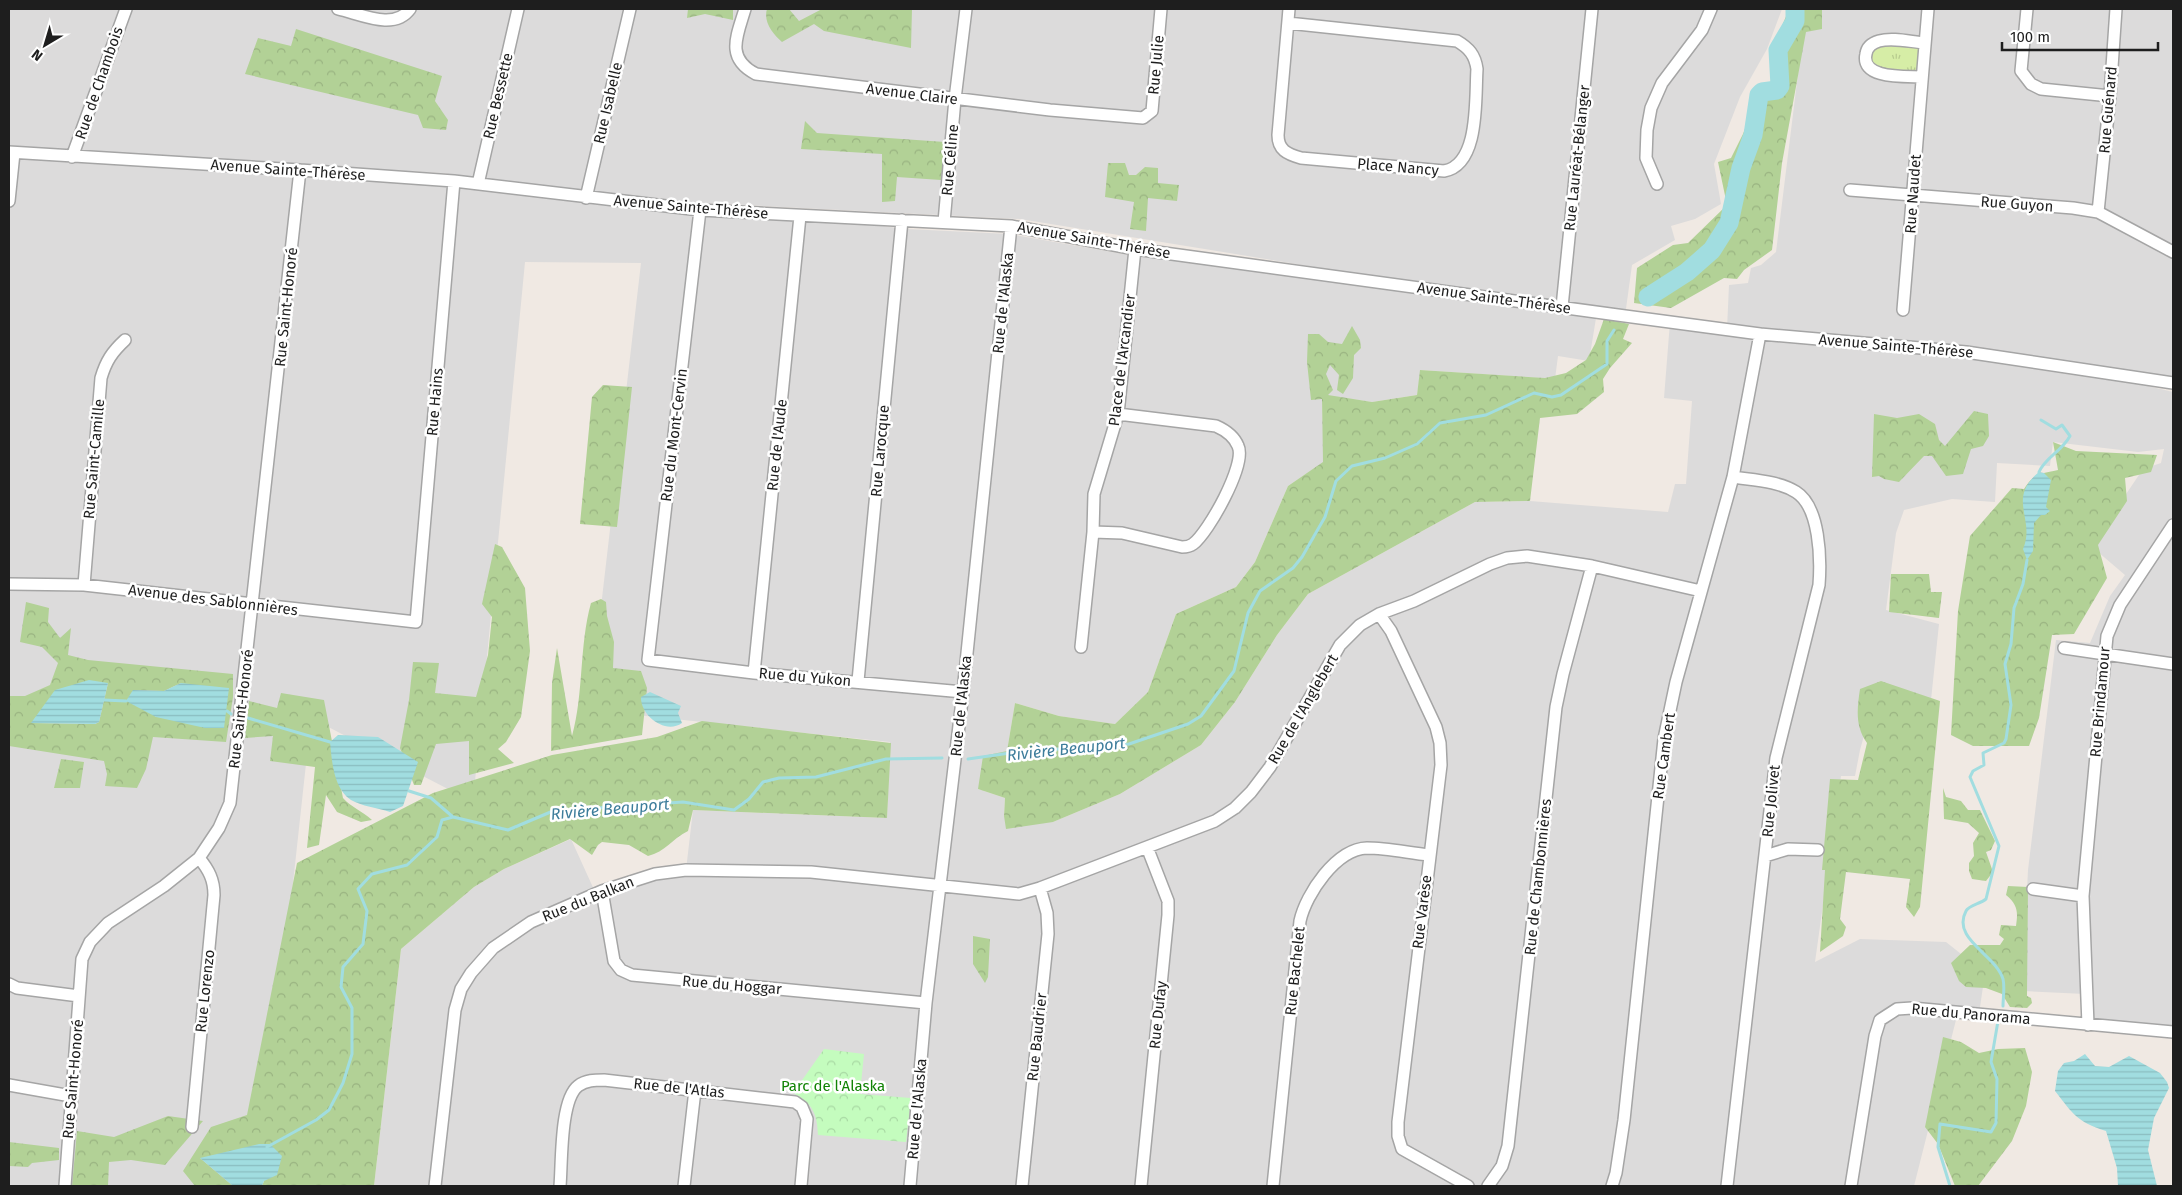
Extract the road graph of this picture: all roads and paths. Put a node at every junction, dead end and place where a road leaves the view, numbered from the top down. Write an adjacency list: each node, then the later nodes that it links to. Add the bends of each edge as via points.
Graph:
1 (126, 9): 22 (street, Rue de Chambois)
2 (338, 9): 3 (street, via 396,21)
3 (410, 9)
4 (518, 9): 25 (street, Rue Bessette)
5 (630, 9): 29 (street, Rue Isabelle)
6 (745, 9): 19 (street, Avenue Claire, via 736,49 743,68 756,74)
7 (966, 9): 19 (street, Rue Céline)
8 (1161, 9): 20 (street, Rue Julie, via 1152,111)
9 (1289, 9): 15 (street, Place Nancy)
10 (1592, 9): 39 (street, Rue Lauréat-Bélanger)
11 (1711, 9): 26 (street, via 1702,30 1662,83 1651,108 1646,158)
12 (1928, 9): 16 (street, Rue Naudet)
13 (2027, 9): 18 (street, via 2022,71 2031,84 2041,89)
14 (2116, 9): 18 (street, Rue Guénard)
15 (1288, 23): 15 (street, Place Nancy, via 1278,135 1282,150 1301,158 1444,171 1459,164 1471,144 1477,69 1476,60 1465,46 1457,42)
16 (1925, 43): 17 (street, Rue Naudet); 17 (street, via 1878,41 1865,55 1867,65 1874,72)
17 (1922, 77): 28 (street, Rue Naudet)
18 (2110, 96): 32 (street, Rue Guénard)
19 (955, 99): 20 (street, Avenue Claire); 35 (street, Rue Céline)
20 (1143, 118)
21 (12, 152): 22 (street, Avenue Sainte-Thérèse); 30 (street)
22 (72, 157): 23 (street, Avenue Sainte-Thérèse)
23 (300, 170): 24 (street, Avenue Sainte-Thérèse); 52 (street, Rue Saint-Honoré)
24 (454, 181): 25 (street, Avenue Sainte-Thérèse); 54 (street, Rue Hains)
25 (478, 184): 29 (street, Avenue Sainte-Thérèse)
26 (1657, 184)
27 (1850, 190): 28 (street, Rue Guyon)
28 (1914, 196): 32 (street, Rue Guyon); 40 (street, Rue Naudet)
29 (586, 198): 31 (street, Avenue Sainte-Thérèse)
30 (9, 201)
31 (700, 210): 33 (street, Avenue Sainte-Thérèse); 58 (street, Rue du Mont-Cervin)
32 (2098, 212): 38 (street, Rue Guyon)
33 (800, 216): 34 (street, Avenue Sainte-Thérèse); 60 (street, Rue de l'Aude)
34 (902, 220): 35 (street, Avenue Sainte-Thérèse); 61 (street, Rue Larocque)
35 (944, 222): 36 (street, Avenue Sainte-Thérèse)
36 (1011, 226): 37 (street, Avenue Sainte-Thérèse); 62 (street, Rue de l'Alaska)
37 (1135, 249): 39 (street, Avenue Sainte-Thérèse); 44 (street, Place de l'Arcandier)
38 (2173, 252)
39 (1562, 307): 41 (street, Avenue Sainte-Thérèse)
40 (1903, 310)
41 (1760, 334): 43 (street, Avenue Sainte-Thérèse, via 1966,352); 45 (street, Rue Cambert)
42 (125, 340): 50 (street, Rue Saint-Camille, via 112,352 101,378)
43 (2173, 383)
44 (1118, 414): 47 (street, Place de l'Arcandier, via 1094,494); 47 (street, via 1216,426 1233,438 1239,447 1240,460 1217,511 1191,546 1182,547 1122,533)
45 (1733, 477): 51 (street, Rue Cambert); 66 (street, Rue Jolivet, via 1796,491 1809,503 1820,567 1819,584 1776,758)
46 (2173, 526): 57 (street, Rue Brindamour, via 2120,604 2107,636)
47 (1093, 532): 55 (street, Place de l'Arcandier)
48 (1592, 566): 51 (street, Rue de l'Anglebert); 53 (street, Rue de l'Anglebert, via 1527,556 1507,558); 92 (street, Rue de Chambonnières, via 1556,707 1508,1146 1502,1166)
49 (9, 584): 50 (street, Avenue des Sablonnières)
50 (84, 585): 52 (street, Avenue des Sablonnières)
51 (1701, 591): 93 (street, Rue Cambert, via 1664,739 1624,1120)
52 (253, 606): 54 (street, Avenue des Sablonnières); 67 (street, Rue Saint-Honoré, via 230,803 219,828)
53 (1379, 614): 63 (street, Rue de l'Anglebert, via 1360,625 1340,645 1270,767 1240,803 1215,821); 65 (street, Rue Varèse, via 1412,675 1440,743 1441,765)
54 (416, 622)
55 (1081, 647)
56 (2064, 648): 57 (street)
57 (2104, 654): 59 (street); 72 (street, Rue Brindamour)
58 (648, 660): 60 (street, Rue du Yukon)
59 (2173, 664)
60 (754, 673): 61 (street, Rue du Yukon)
61 (858, 681): 62 (street, Rue du Yukon)
62 (962, 692): 68 (street, Rue de l'Alaska)
63 (1147, 847): 69 (street, Rue de l'Anglebert); 89 (street, Rue Dufay, via 1168,901 1168,915)
64 (1818, 850): 66 (street, via 1788,848)
65 (1428, 856): 90 (street, Rue Bachelet, via 1366,848 1352,851 1333,866 1303,907); 91 (street, Rue Varèse, via 1398,1136 1402,1149)
66 (1765, 856): 94 (street, Rue Jolivet)
67 (199, 858): 74 (street, Rue Saint-Honoré, via 108,923 90,942 82,959); 81 (street, Rue Lorenzo, via 214,883 214,895)
68 (941, 884): 69 (street, Rue de l'Anglebert, via 1019,894); 71 (street, Rue du Balkan, via 811,872 686,870 654,874); 75 (street, Rue de l'Alaska)
69 (1040, 888): 88 (street, Rue Baudrier, via 1047,913 1048,934)
70 (2032, 889): 72 (street)
71 (602, 891): 75 (street, Rue du Hoggar, via 614,961 621,970 632,975); 83 (street, Rue du Balkan, via 531,922 493,948 461,989 455,1010)
72 (2083, 896): 76 (street, Rue Brindamour)
73 (9, 984): 74 (street, via 17,988)
74 (80, 996): 80 (street, Rue Saint-Honoré)
75 (926, 1003): 87 (street, Rue de l'Alaska)
76 (2088, 1025): 77 (street, Rue du Panorama); 95 (street, Rue du Panorama, via 1912,1008 1897,1009 1880,1020)
77 (2173, 1032)
78 (9, 1084): 80 (street)
79 (695, 1090): 84 (street, Rue de l'Atlas, via 604,1080 588,1080 578,1086 570,1095 566,1108); 85 (street); 86 (street, Rue de l'Atlas, via 780,1099 802,1107 807,1119)
80 (72, 1096): 82 (street, Rue Saint-Honoré)
81 (192, 1127)
82 (65, 1186)
83 (435, 1186)
84 (560, 1186)
85 (684, 1186)
86 (801, 1186)
87 (910, 1186)
88 (1022, 1186)
89 (1141, 1186)
90 (1273, 1186)
91 (1468, 1186)
92 (1488, 1186)
93 (1612, 1186)
94 (1727, 1186)
95 (1851, 1186)

